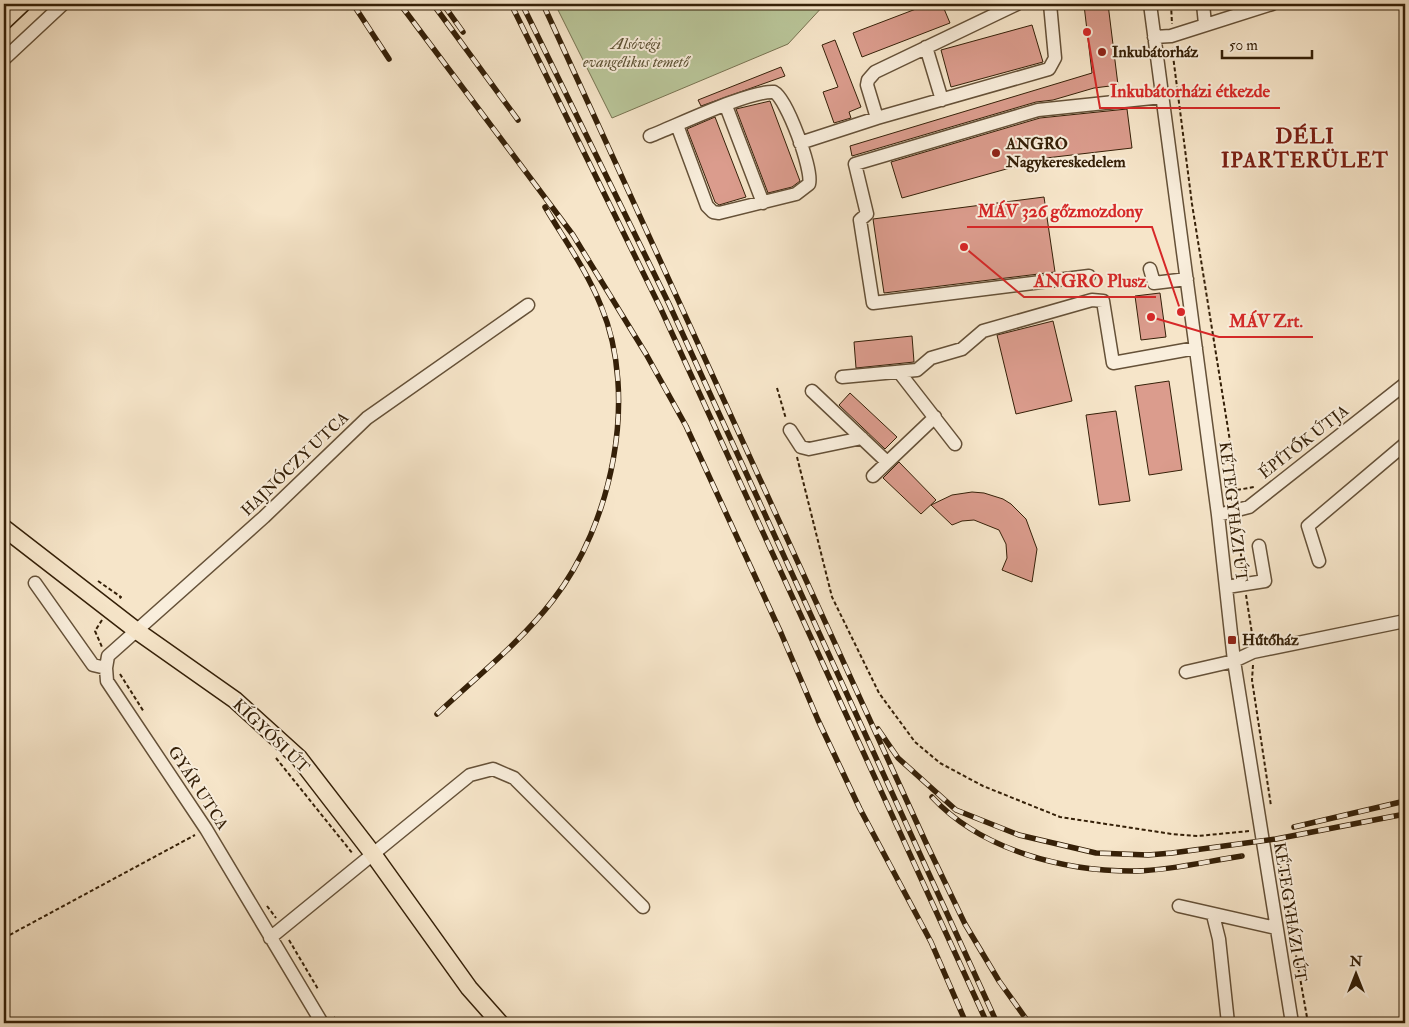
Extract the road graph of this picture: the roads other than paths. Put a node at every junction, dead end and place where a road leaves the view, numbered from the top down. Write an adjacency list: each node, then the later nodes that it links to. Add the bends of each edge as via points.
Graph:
1 (22, 4): 8 (main road)
2 (63, 4): 12 (street)
3 (1017, 4): 11 (street)
4 (1050, 4): 14 (street, via 1055,58 1048,69)
5 (1150, 4): 10 (street, KÉTEGYHÁZI ÚT)
6 (1203, 4): 9 (street)
7 (1272, 4): 9 (street)
8 (4, 20)
9 (1205, 24): 10 (street, via 1171,36)
10 (1154, 37): 13 (street, KÉTEGYHÁZI ÚT)
11 (926, 47): 14 (street); 16 (street, via 870,76 867,85)
12 (4, 59)
13 (1162, 97): 22 (street, via 1038,110 855,164 867,214 860,220 873,303); 23 (street, KÉTEGYHÁZI ÚT)
14 (942, 100): 16 (street)
15 (726, 106): 17 (street); 19 (street, via 754,95 774,92 782,99); 20 (street)
16 (877, 118): 19 (street)
17 (677, 125): 18 (street); 20 (street, via 709,210 719,213)
18 (650, 136)
19 (800, 143): 20 (street, via 809,184 796,194)
20 (763, 203)
21 (1150, 269): 23 (street, via 1154,283)
22 (1089, 276)
23 (1186, 279): 25 (street, KÉTEGYHÁZI ÚT)
24 (528, 305): 44 (street, HAJNÓCZY UTCA, via 366,418 264,517)
25 (1196, 348): 26 (street, via 1113,363 1103,301 1092,300 983,331 962,349 931,358 917,370); 37 (street, KÉTEGYHÁZI ÚT)
26 (899, 372): 27 (street); 30 (street)
27 (842, 377)
28 (1405, 384): 37 (street, ÉPÍTŐK ÚTJA, via 1249,507)
29 (812, 391): 32 (street)
30 (935, 417): 33 (street); 35 (street)
31 (790, 430): 32 (street, via 801,447 809,449)
32 (862, 438): 35 (street)
33 (955, 444)
34 (1405, 444): 40 (street, via 1308,526)
35 (887, 462): 36 (street)
36 (873, 476)
37 (1218, 515): 42 (street, KÉTEGYHÁZI ÚT)
38 (4, 528): 44 (main road, KÍGYÓSI ÚT, via 106,619)
39 (1260, 546): 42 (street, via 1265,581)
40 (1320, 561)
41 (35, 583): 46 (street, via 92,665)
42 (1227, 587): 45 (street, KÉTEGYHÁZI ÚT)
43 (1405, 621): 45 (street, via 1262,650)
44 (137, 631): 46 (street, HAJNÓCZY UTCA); 48 (main road, KÍGYÓSI ÚT, via 234,700 299,758)
45 (1234, 661): 47 (street); 52 (street, KÉTEGYHÁZI ÚT)
46 (107, 662): 53 (street, GYÁR UTCA, via 107,681 206,829)
47 (1186, 672)
48 (367, 859): 50 (street, via 470,775 493,770 514,778); 53 (street); 55 (main road, KÍGYÓSI ÚT)
49 (1179, 906): 51 (street)
50 (643, 907)
51 (1213, 915): 52 (street); 56 (street, via 1219,939)
52 (1276, 928): 57 (street, KÉTEGYHÁZI ÚT)
53 (270, 938): 54 (street, GYÁR UTCA)
54 (322, 1023)
55 (500, 1023)
56 (1228, 1023)
57 (1292, 1023)

